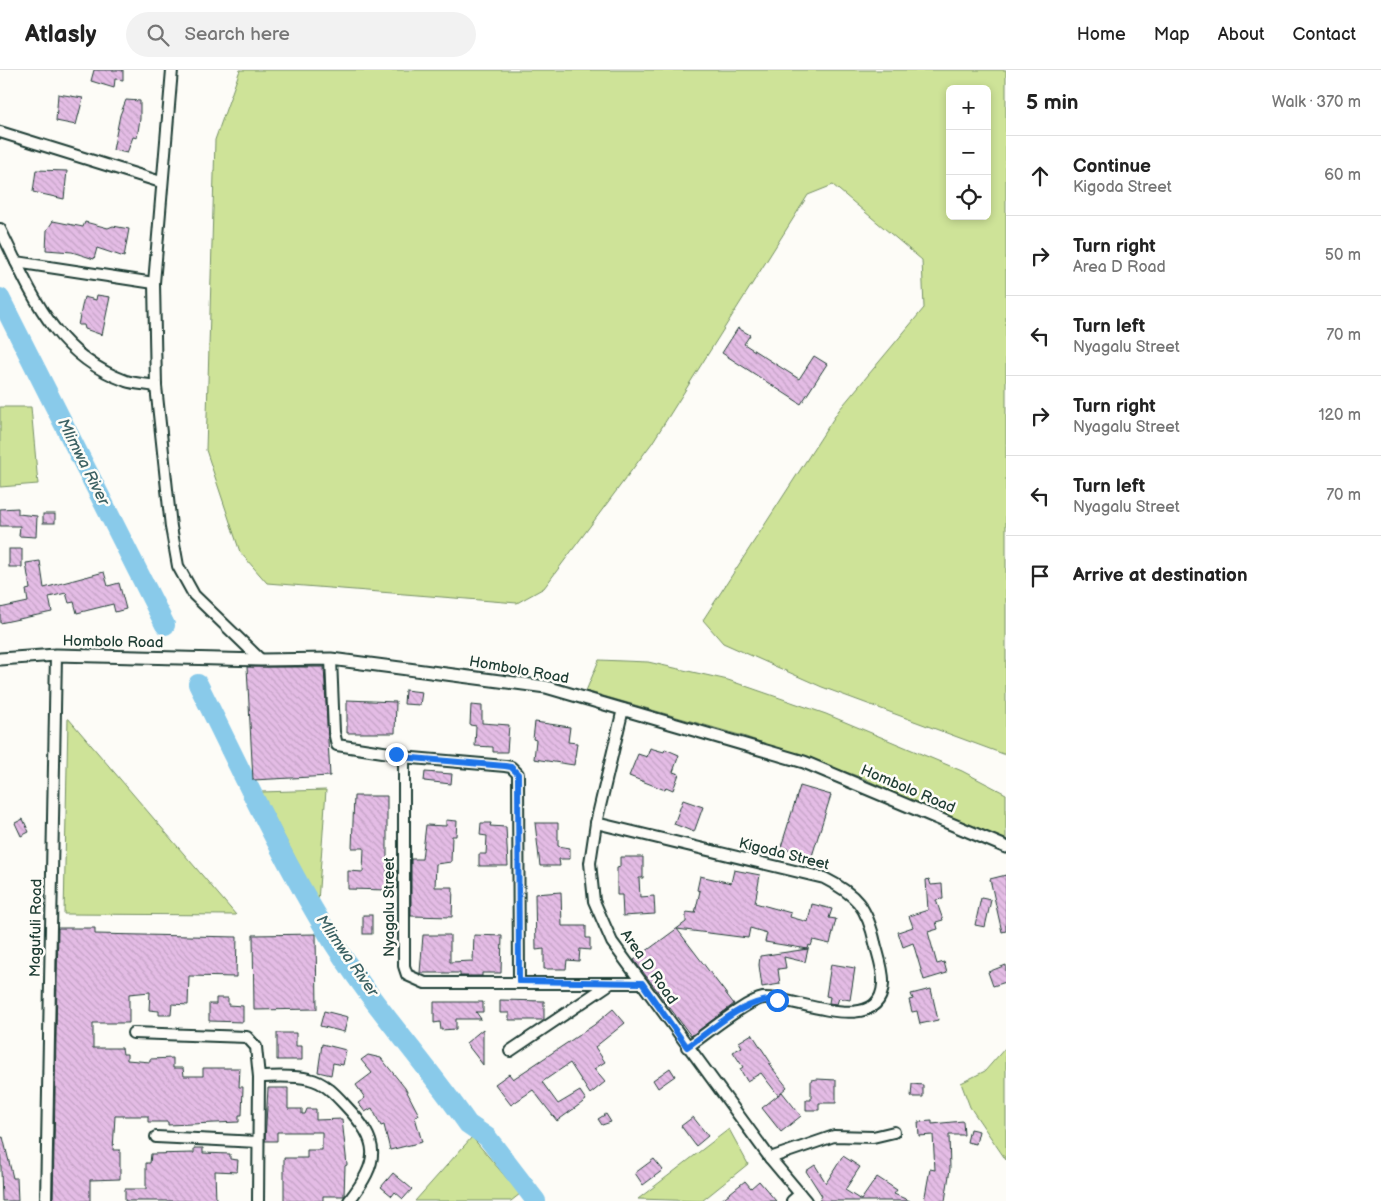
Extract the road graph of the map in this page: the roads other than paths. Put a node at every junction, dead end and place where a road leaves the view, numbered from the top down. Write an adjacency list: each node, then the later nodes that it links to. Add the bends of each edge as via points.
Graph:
1 (172, 70): 3 (street)
2 (0, 132): 3 (street)
3 (161, 182): 6 (street)
4 (0, 229): 5 (street)
5 (16, 262): 6 (street); 7 (street, via 47,321 86,360 126,381)
6 (154, 283): 7 (street)
7 (156, 386): 11 (street, via 178,566 194,595)
8 (56, 656): 9 (street, Hombolo Road); 11 (street, Hombolo Road); 28 (street, Magufuli Road)
9 (0, 659)
10 (331, 659): 11 (street, Hombolo Road); 12 (street, Hombolo Road, via 546,687); 13 (street, via 334,732 338,745)
11 (261, 660)
12 (623, 709): 14 (street, Area D Road); 15 (street, Hombolo Road, via 804,762)
13 (401, 757): 16 (street, via 505,766 518,774); 16 (street, Nyagalu Street, via 405,767 405,971 425,983)
14 (596, 823): 18 (street, Area D Road, via 590,863 594,901 612,942); 20 (street, Kigoda Street, via 824,878 847,889 864,909 872,929 884,983 880,998 870,1006 850,1012 835,1012 764,998 751,1003)
15 (1006, 847)
16 (519, 981): 17 (street, Nyagalu Street)
17 (611, 983): 18 (street, Nyagalu Street); 21 (street)
18 (642, 983): 20 (street, Area D Road)
19 (133, 1033): 22 (street, via 246,1037 256,1047)
20 (687, 1047): 26 (street, Area D Road)
21 (510, 1051)
22 (259, 1077): 25 (street); 30 (street, via 296,1077 323,1084 367,1132 372,1144 369,1171)
23 (894, 1132): 26 (street, via 873,1137 834,1136)
24 (156, 1137): 25 (street)
25 (258, 1142): 29 (street)
26 (770, 1158): 27 (street, Area D Road)
27 (799, 1199)
28 (46, 1201)
29 (258, 1201)
30 (349, 1201)

